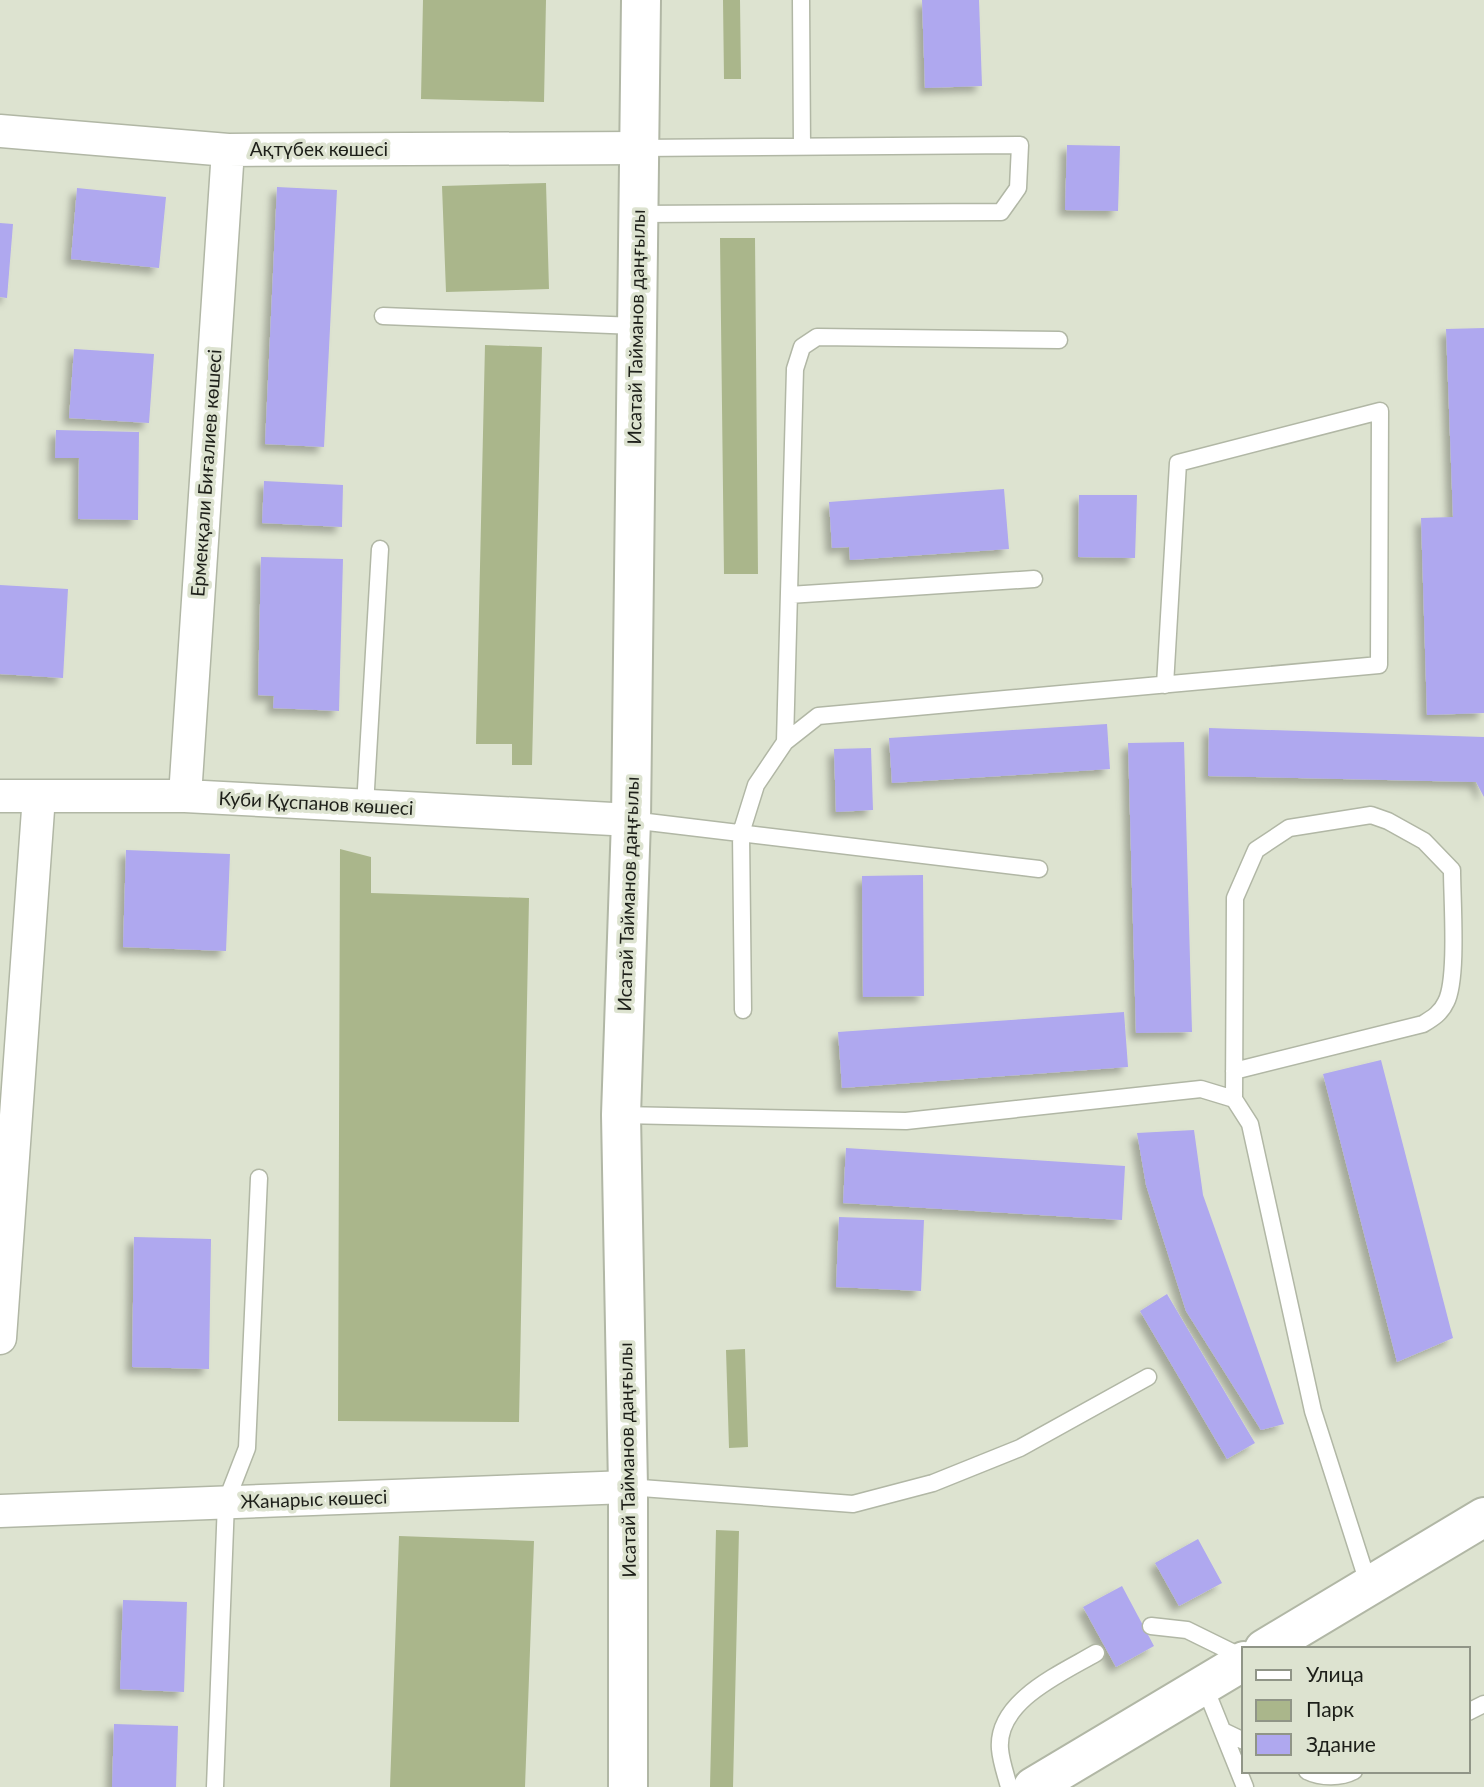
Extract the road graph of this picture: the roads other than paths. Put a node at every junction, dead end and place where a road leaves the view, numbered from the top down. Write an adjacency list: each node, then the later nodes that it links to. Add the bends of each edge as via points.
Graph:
1 (641, 0): 5 (main road, Исатай Тайманов даңғылы)
2 (801, 0): 4 (lane)
3 (0, 131): 6 (street, Ақтүбек көшесi)
4 (802, 146): 5 (lane); 7 (lane, via 1020,145 1018,188 1001,212)
5 (638, 148): 6 (street, Ақтүбек көшесi); 7 (main road, Исатай Тайманов даңғылы)
6 (228, 149): 18 (street, Ермекқали Биғалиев көшесі)
7 (638, 214): 9 (main road, Исатай Тайманов даңғылы)
8 (383, 316): 9 (lane)
9 (636, 326): 20 (main road, Исатай Тайманов даңғылы)
10 (1059, 340): 13 (lane, via 817,337 802,347 795,369)
11 (380, 549): 19 (lane)
12 (1034, 579): 13 (lane)
13 (789, 595): 15 (lane)
14 (1165, 685): 14 (lane, via 1379,665 1380,411 1178,463); 15 (lane, via 818,716)
15 (785, 742): 21 (lane, via 756,785)
16 (0, 796): 17 (street, Куби Құспанов көшесi)
17 (39, 796): 18 (street, Куби Құспанов көшесi); 28 (street)
18 (185, 796): 19 (street, Куби Құспанов көшесi)
19 (365, 806): 20 (street, Куби Құспанов көшесi)
20 (631, 820): 21 (lane); 26 (main road, Исатай Тайманов даңғылы)
21 (741, 833): 22 (lane); 23 (lane)
22 (1039, 869)
23 (743, 1010)
24 (1234, 1071): 24 (lane, via 1235,898 1256,850 1289,828 1371,815 1423,841 1452,870 1451,974 1448,1000 1439,1014 1423,1024); 25 (lane)
25 (1234, 1099): 26 (lane, via 1201,1089 906,1121); 34 (lane, via 1250,1124 1313,1411)
26 (621, 1115): 30 (main road, Исатай Тайманов даңғылы)
27 (259, 1178): 31 (lane, via 247,1448)
28 (0, 1338)
29 (1148, 1377): 30 (lane, via 1020,1448 933,1483 853,1504)
30 (628, 1487): 31 (street, Жанарыс көшесі); 46 (main road, Исатай Тайманов даңғылы)
31 (226, 1502): 32 (street, Жанарыс көшесі); 45 (lane)
32 (0, 1511)
33 (1484, 1517): 34 (main road)
34 (1369, 1586): 36 (main road)
35 (1152, 1626): 38 (lane, via 1187,1630)
36 (1267, 1647)
37 (1096, 1653): 47 (lane, via 1028,1693 1009,1716 999,1747)
38 (1242, 1658)
39 (1242, 1660): 40 (main road)
40 (1205, 1685): 41 (lane); 48 (main road)
41 (1223, 1731): 42 (lane); 49 (lane)
42 (1242, 1740)
43 (1312, 1773): 44 (lane)
44 (1351, 1773)
45 (215, 1787)
46 (628, 1787)
47 (1009, 1787)
48 (1033, 1787)
49 (1245, 1787)

